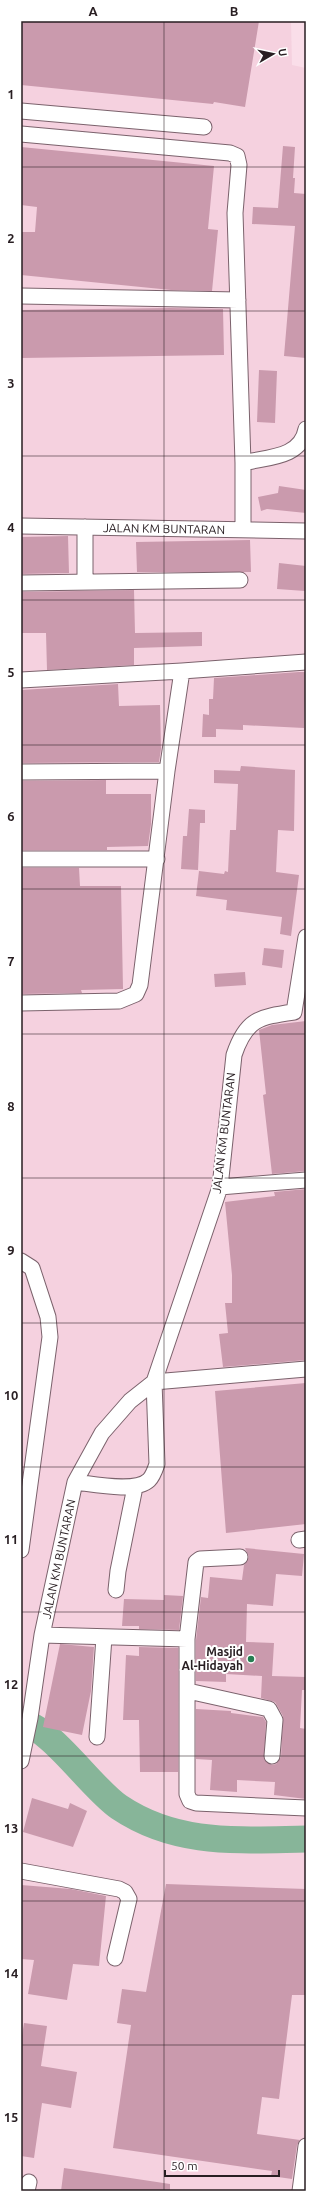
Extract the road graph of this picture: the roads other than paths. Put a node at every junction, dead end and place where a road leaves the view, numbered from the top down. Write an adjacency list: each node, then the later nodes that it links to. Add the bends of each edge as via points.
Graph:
1 (21, 111): 2 (street)
2 (204, 127)
3 (21, 134): 5 (street, via 230,153 237,156 239,165 235,213)
4 (21, 296): 5 (street)
5 (238, 300): 7 (street)
6 (306, 429): 7 (street, via 300,446 290,452)
7 (243, 463): 10 (street)
8 (21, 526): 9 (street, JALAN KM BUNTARAN)
9 (85, 527): 10 (street, JALAN KM BUNTARAN); 13 (street)
10 (243, 530): 11 (street, JALAN KM BUNTARAN)
11 (306, 531)
12 (240, 580): 13 (street)
13 (85, 582): 14 (street)
14 (21, 583)
15 (306, 662): 16 (street)
16 (182, 671): 17 (street); 19 (street)
17 (21, 680)
18 (21, 772): 19 (street)
19 (167, 772): 21 (street)
20 (21, 859): 21 (street)
21 (157, 859): 23 (street, via 140,985 136,994 119,1000)
22 (306, 937): 24 (street, JALAN KM BUNTARAN)
23 (21, 1003)
24 (300, 1011): 26 (street, JALAN KM BUNTARAN, via 275,1015 252,1023 241,1035 234,1055)
25 (306, 1180): 26 (street)
26 (220, 1187): 29 (street, JALAN KM BUNTARAN)
27 (21, 1261): 30 (street, via 32,1268 48,1317 50,1337)
28 (306, 1369): 29 (street)
29 (154, 1382): 31 (street, JALAN KM BUNTARAN, via 130,1401 102,1433); 32 (street, JALAN KM BUNTARAN, via 157,1464 148,1481)
30 (28, 1443): 33 (street)
31 (75, 1482): 32 (street, JALAN KM BUNTARAN); 36 (street, JALAN KM BUNTARAN)
32 (135, 1487): 35 (street)
33 (21, 1550)
34 (240, 1557): 38 (street, via 200,1559 196,1562)
35 (116, 1590)
36 (42, 1635): 37 (street); 39 (street, JALAN KM BUNTARAN)
37 (104, 1637): 38 (street); 41 (street)
38 (187, 1638): 40 (street)
39 (27, 1690): 43 (street, JALAN KM BUNTARAN, via 30,1718)
40 (188, 1691): 42 (street, via 269,1709 275,1720); 44 (street, via 187,1794 190,1801)
41 (97, 1737)
42 (272, 1756)
43 (21, 1761)
44 (306, 1808)
45 (21, 1872): 46 (street, via 125,1892 128,1899)
46 (115, 1958)
47 (306, 2146): 48 (street)
48 (300, 2191)

